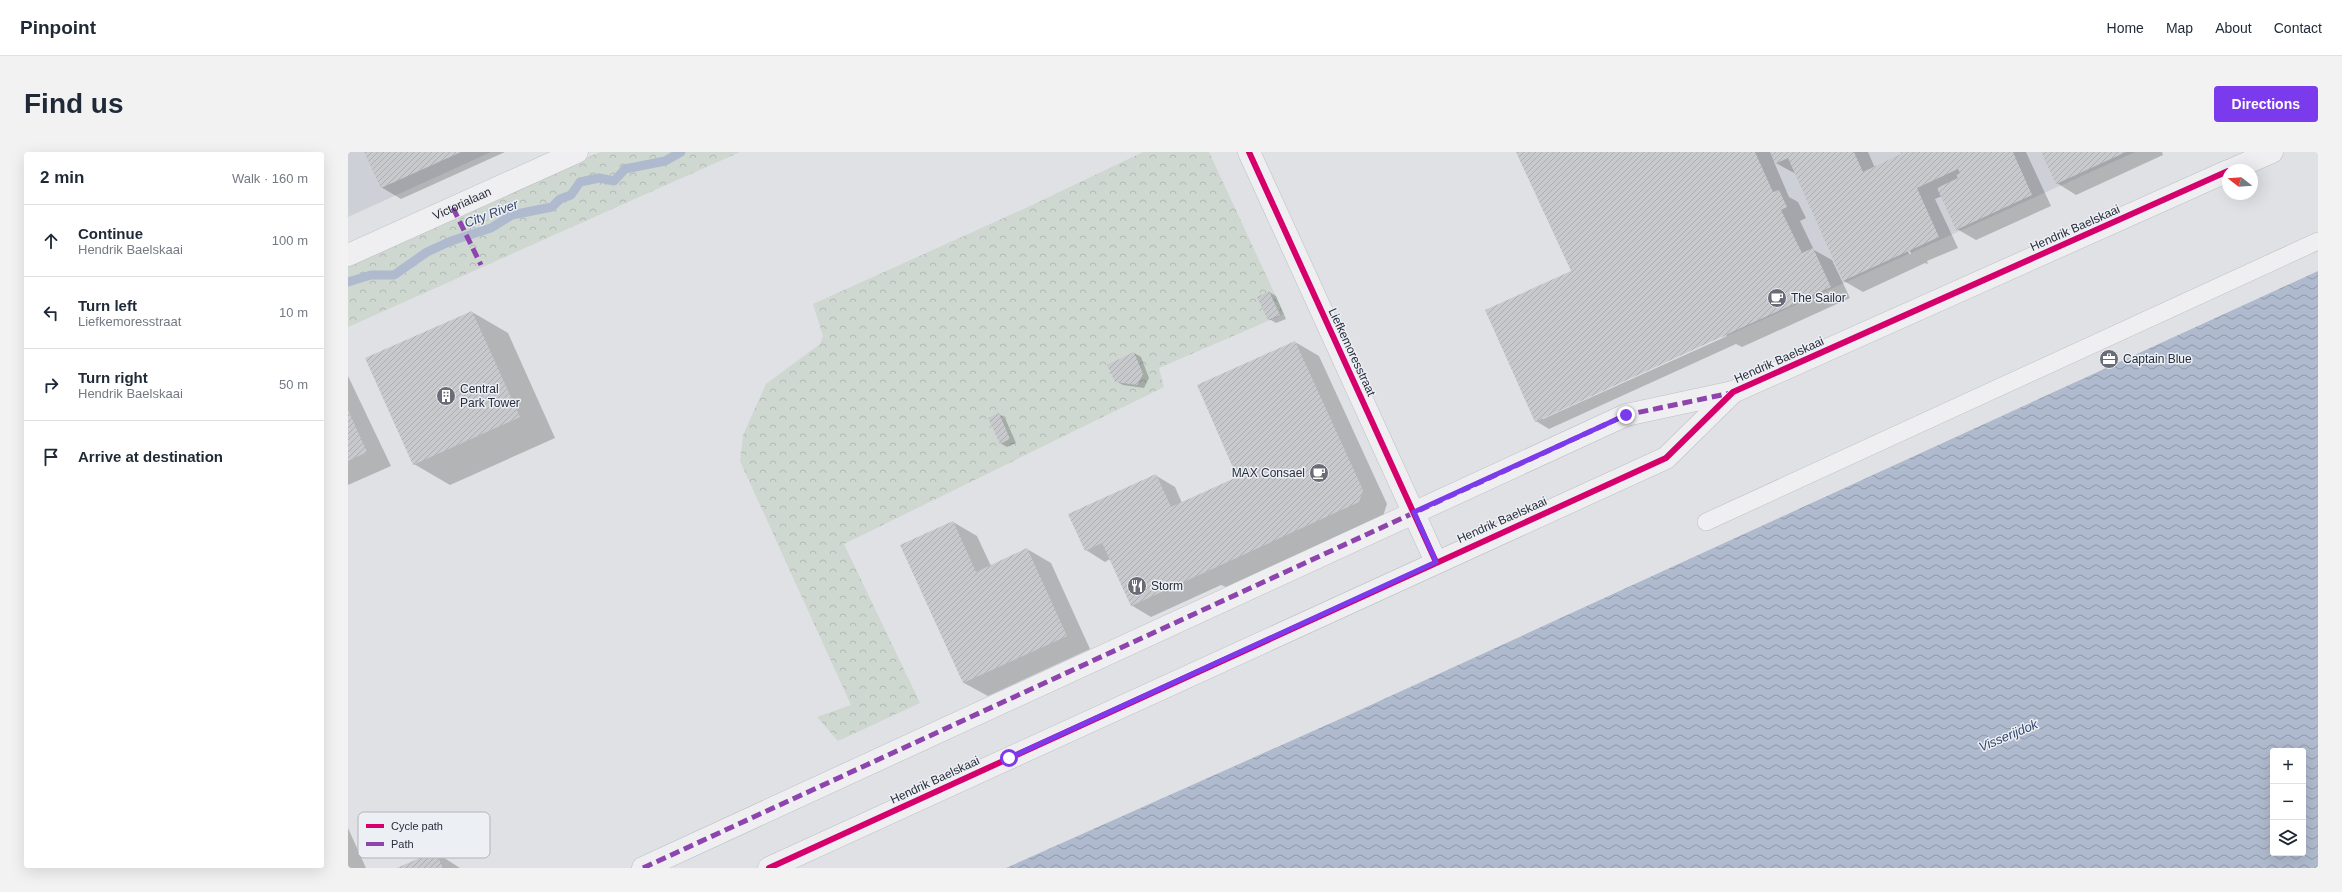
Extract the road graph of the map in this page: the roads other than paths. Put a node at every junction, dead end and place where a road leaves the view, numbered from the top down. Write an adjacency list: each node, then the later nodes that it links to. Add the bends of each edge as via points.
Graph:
1 (577, 152): 7 (street, Victorialaan)
2 (1249, 152): 9 (street, Liefkemoresstraat)
3 (2272, 152): 4 (street)
4 (2245, 164)
5 (2222, 174): 8 (street, Hendrik Baelskaai)
6 (2318, 241): 10 (lane)
7 (348, 255)
8 (1733, 392): 9 (street, Hendrik Baelskaai, via 1626,415); 11 (street, Hendrik Baelskaai, via 1666,458)
9 (1414, 512): 11 (street, Liefkemoresstraat); 12 (street, Hendrik Baelskaai)
10 (1706, 522)
11 (1436, 562): 13 (street, Hendrik Baelskaai)
12 (643, 868)
13 (769, 868)

